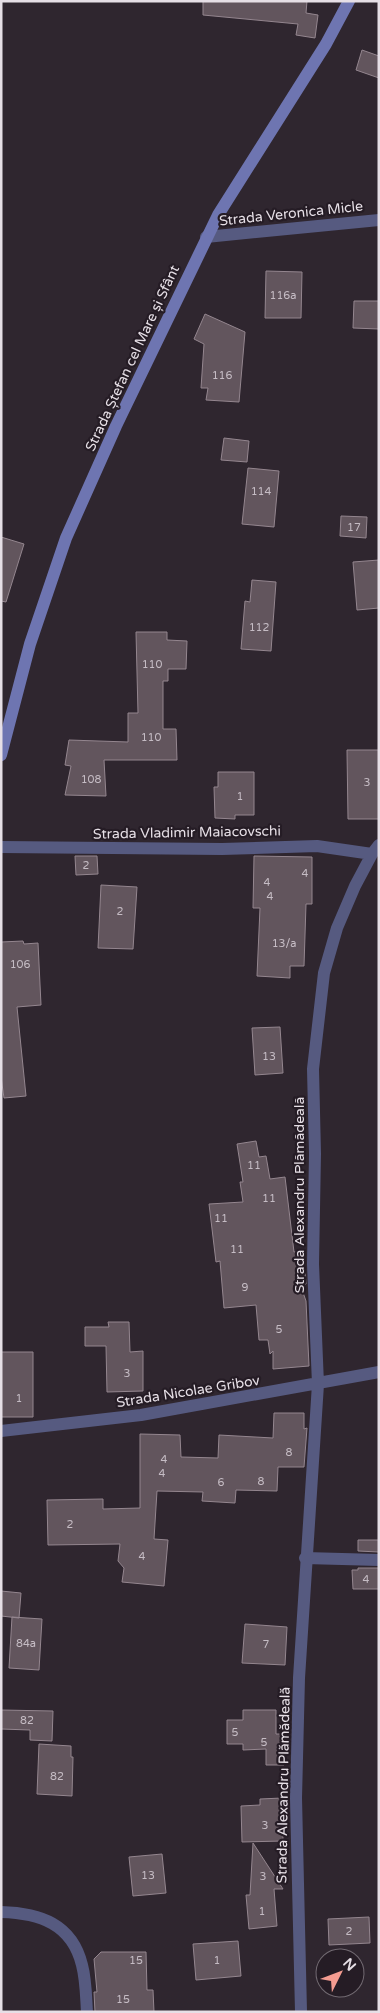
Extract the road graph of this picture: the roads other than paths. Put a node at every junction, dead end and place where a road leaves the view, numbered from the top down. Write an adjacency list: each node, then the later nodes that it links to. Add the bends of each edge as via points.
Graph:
1 (349, 1): 3 (street, Strada Ștefan cel Mare și Sfânt, via 326,44)
2 (379, 220): 3 (street, Strada Veronica Micle)
3 (206, 237): 4 (street, Strada Ștefan cel Mare și Sfânt, via 66,538 30,644)
4 (1, 755)
5 (1, 848): 6 (street, Strada Vladimir Maiacovschi, via 317,846)
6 (375, 850): 8 (street, Strada Alexandru Plămădeală, via 337,928 324,972 313,1069 313,1264)
7 (379, 1372): 8 (street, Strada Nicolae Gribov)
8 (318, 1384): 9 (street, Strada Nicolae Gribov, via 141,1415); 10 (street, Strada Alexandru Plămădeală)
9 (1, 1430)
10 (305, 1558): 11 (street); 14 (street, Strada Alexandru Plămădeală, via 296,1798)
11 (379, 1560)
12 (1, 1912): 13 (street, via 36,1916 54,1922 67,1934 83,1966)
13 (87, 2012)
14 (301, 2012)

